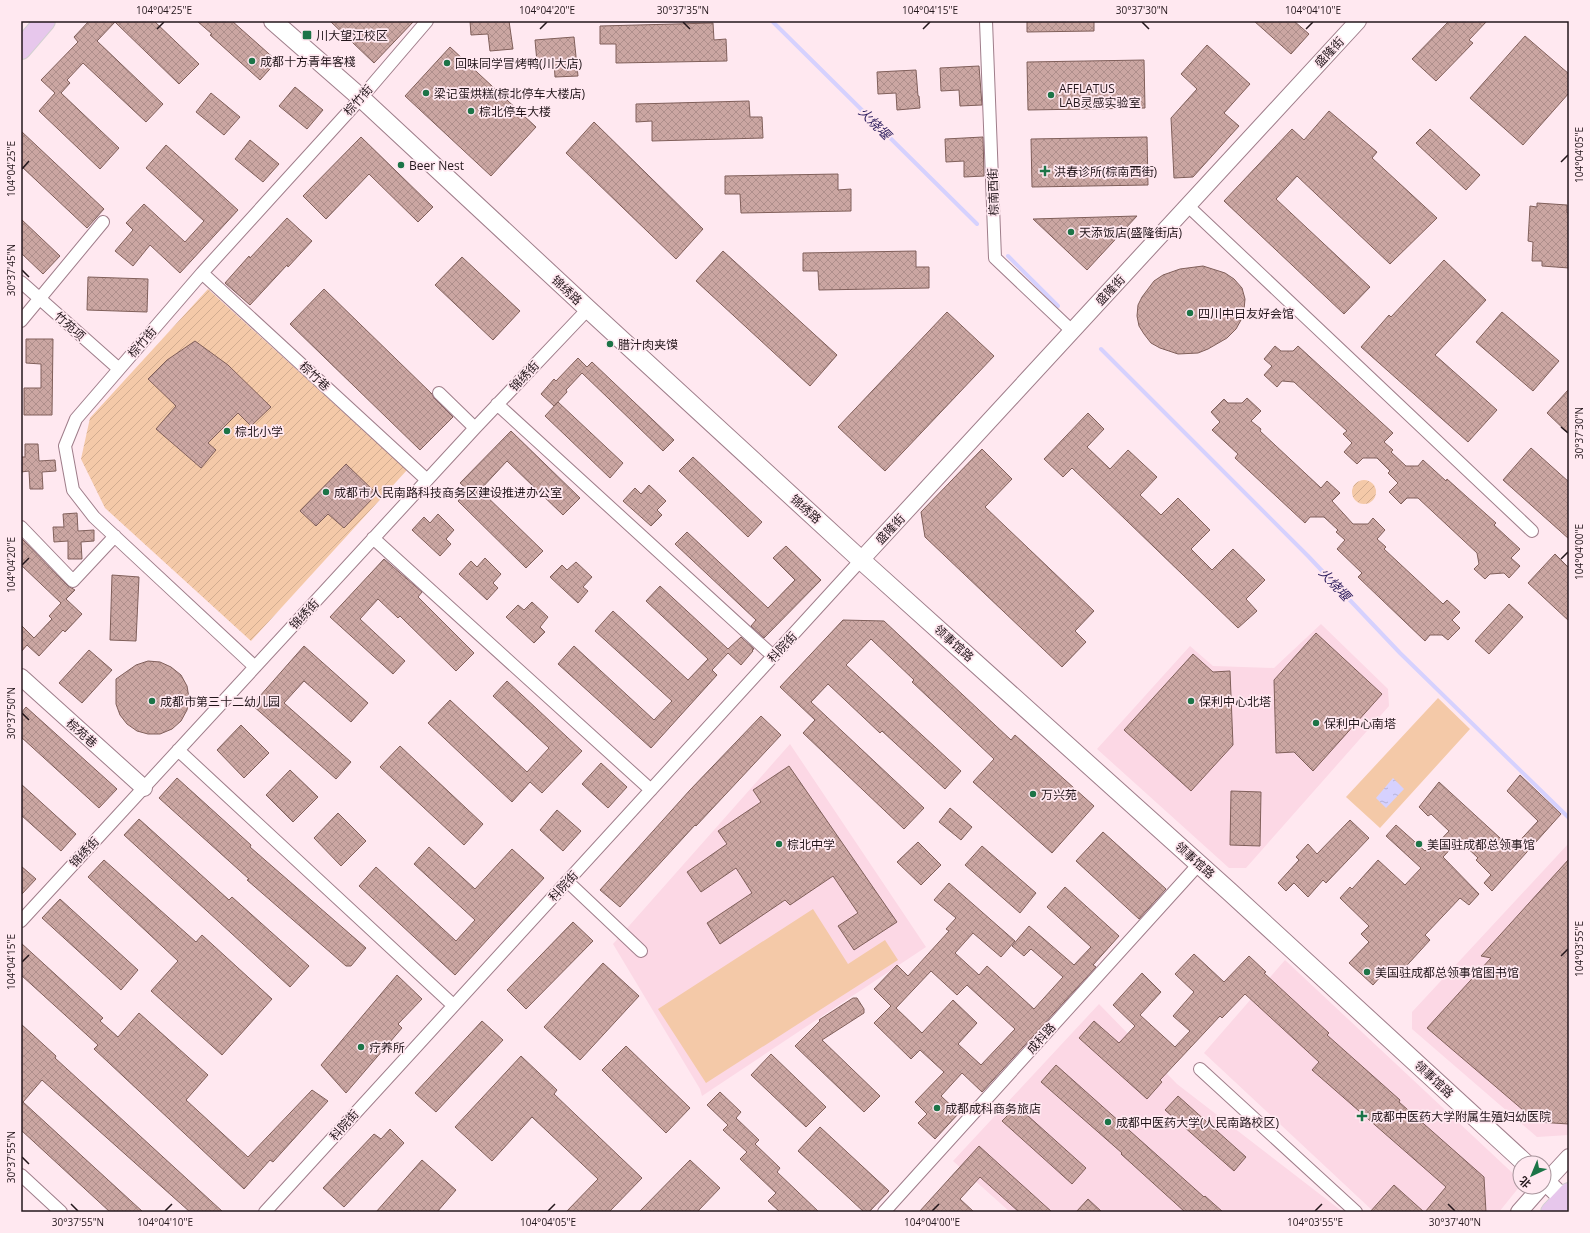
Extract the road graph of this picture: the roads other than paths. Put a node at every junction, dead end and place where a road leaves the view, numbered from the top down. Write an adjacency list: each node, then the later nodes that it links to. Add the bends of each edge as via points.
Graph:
1 (46, 21): 6 (main road)
2 (273, 21): 7 (main road, 锦绣路)
3 (427, 21): 7 (street, 棕竹街)
4 (986, 21): 15 (street, 棕南西街, via 995,258)
5 (1358, 21): 8 (street, 盛隆街)
6 (21, 49)
7 (360, 98): 10 (street, 棕竹街); 13 (main road, 锦绣路)
8 (1188, 206): 15 (street, 盛隆街); 22 (street)
9 (104, 222): 12 (street)
10 (202, 273): 16 (street, 棕竹街); 20 (street, 棕竹巷)
11 (21, 282): 12 (street, 竹苑项)
12 (39, 298): 14 (street); 16 (street, 竹苑项)
13 (588, 309): 18 (street, 锦绣街); 25 (main road, 锦绣路)
14 (21, 321)
15 (1072, 331): 25 (street, 盛隆街)
16 (119, 370): 23 (street, 棕竹街, via 76,419 65,446 73,490 94,517)
17 (439, 393): 19 (street)
18 (497, 404): 19 (street, 锦绣街); 26 (street)
19 (475, 428): 20 (street, 锦绣街)
20 (427, 480): 24 (street, 锦绣街)
21 (21, 527): 23 (street, via 73,581)
22 (1532, 531)
23 (115, 536): 27 (street, 棕竹街)
24 (373, 538): 27 (street, 锦绣街); 31 (street)
25 (862, 560): 26 (street, 科院街); 32 (main road, 领事馆路)
26 (772, 656): 31 (street, 科院街)
27 (255, 667): 29 (street, 锦绣街)
28 (21, 678): 30 (street, 棕苑巷)
29 (178, 750): 30 (street, 锦绣街); 36 (street)
30 (144, 788): 34 (street, 锦绣街)
31 (651, 790): 33 (street, 科院街)
32 (1199, 864): 38 (main road, 领事馆路); 47 (street, 成科路)
33 (568, 882): 35 (street); 36 (street, 科院街)
34 (21, 920)
35 (641, 951)
36 (453, 1005): 46 (street, 科院街)
37 (1200, 1069): 48 (street)
38 (1516, 1155)
39 (1569, 1157): 41 (street)
40 (21, 1175): 45 (street)
41 (1552, 1175)
42 (1552, 1191): 44 (main road)
43 (1534, 1195): 49 (street)
44 (1563, 1202)
45 (61, 1212)
46 (265, 1212)
47 (884, 1212)
48 (1356, 1212)
49 (1519, 1212)

